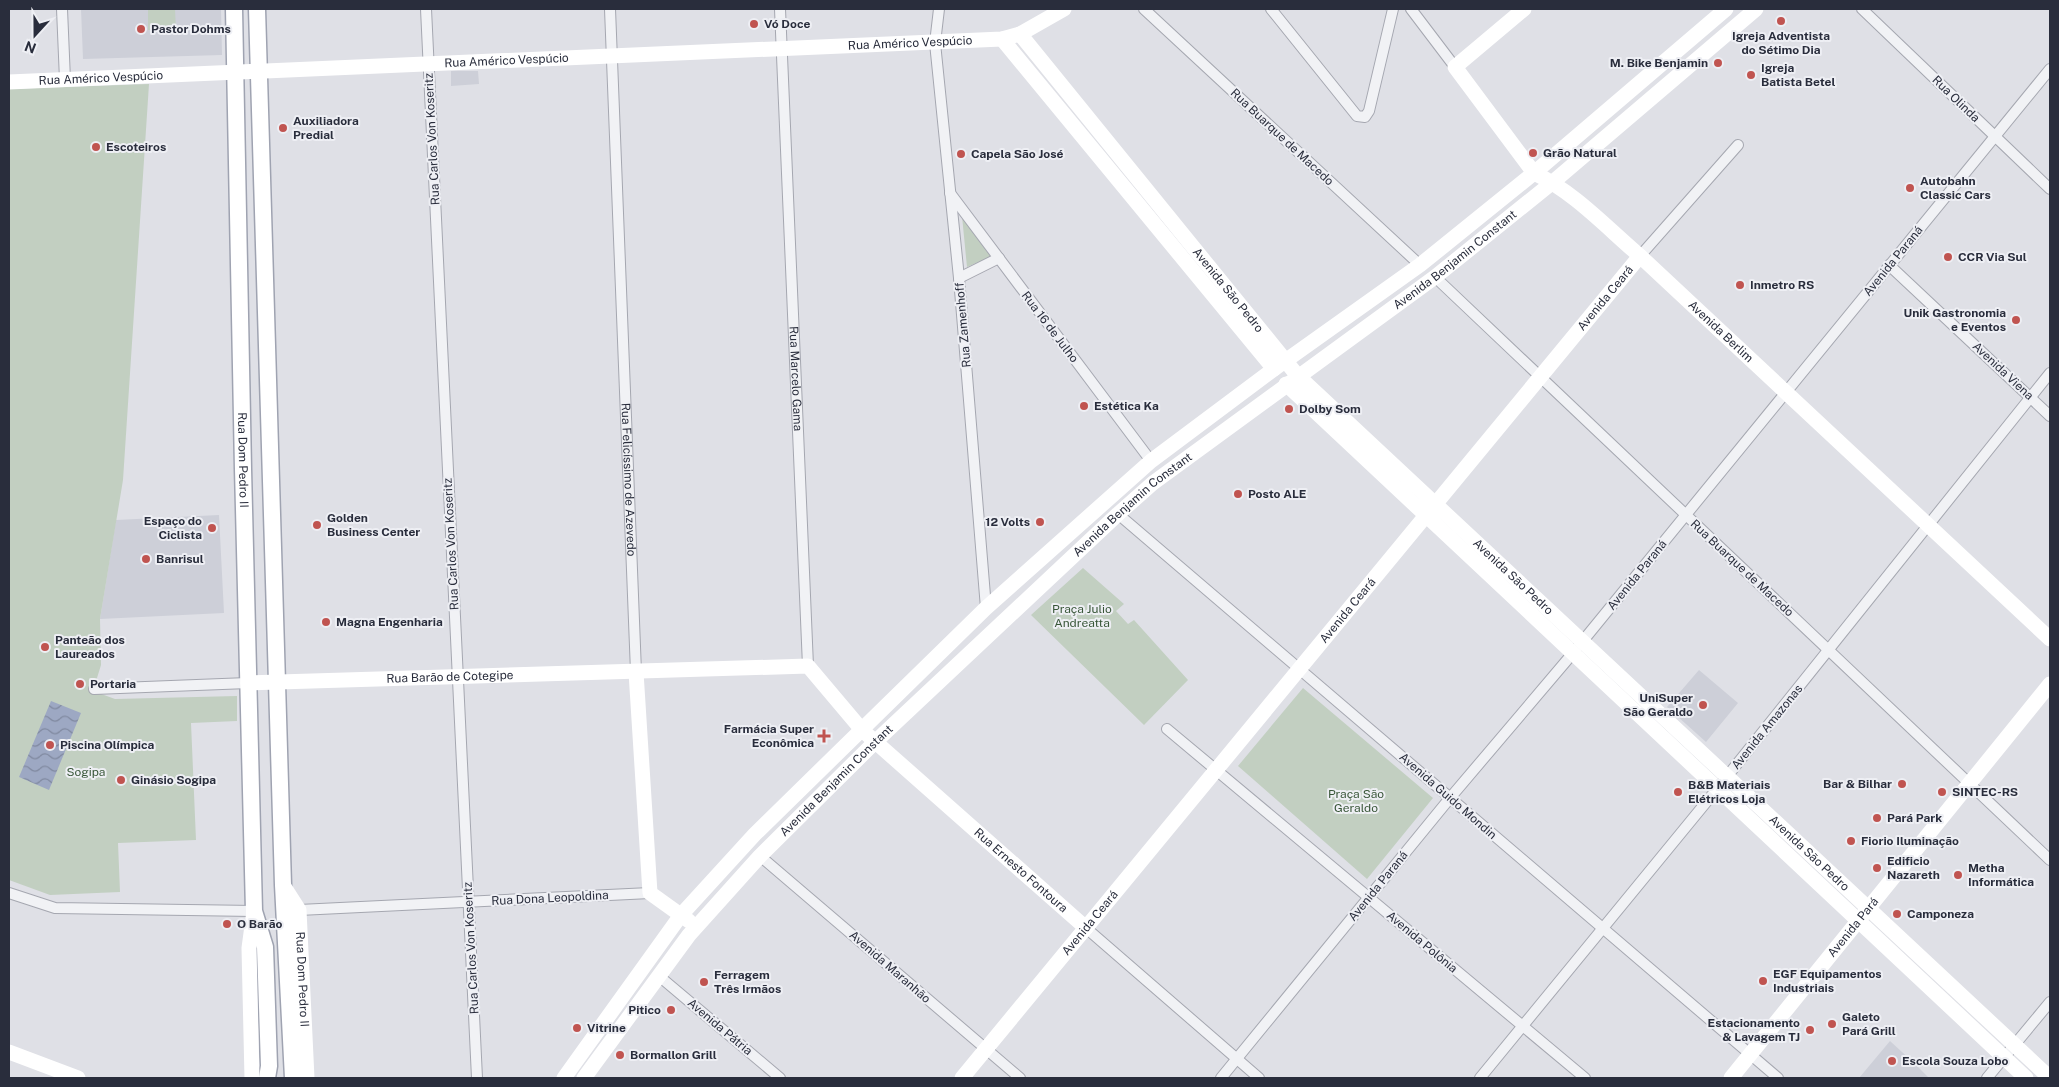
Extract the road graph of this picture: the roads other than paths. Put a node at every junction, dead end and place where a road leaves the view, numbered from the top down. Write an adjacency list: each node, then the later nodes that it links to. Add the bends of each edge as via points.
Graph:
1 (62, 9): 27 (street)
2 (234, 9): 26 (main road, Rua Dom Pedro II)
3 (257, 9): 25 (main road, Rua Dom Pedro II)
4 (426, 9): 22 (street, Rua Carlos Von Koseritz)
5 (610, 9): 21 (street, Rua Felicíssimo de Azevedo)
6 (780, 9): 20 (street, Rua Marcelo Gama)
7 (939, 9): 19 (street, Rua Zamenhoff)
8 (1064, 9): 17 (street, Rua Américo Vespúcio)
9 (1144, 9): 44 (street, Rua Buarque de Macedo)
10 (1271, 9): 11 (street, via 1357,116 1365,117)
11 (1393, 9)
12 (1411, 9): 23 (street, Avenida Berlim)
13 (1524, 9): 23 (street)
14 (1726, 9): 35 (street, Avenida Benjamin Constant)
15 (1756, 9): 37 (street, Avenida Benjamin Constant)
16 (1862, 9): 32 (street, Rua Olinda)
17 (1020, 34): 18 (street, Rua Américo Vespúcio); 29 (street, Avenida São Pedro)
18 (1002, 39): 19 (street, Rua Américo Vespúcio); 30 (street, Avenida São Pedro)
19 (934, 43): 20 (street, Rua Américo Vespúcio); 40 (street, Rua Zamenhoff)
20 (782, 48): 21 (street, Rua Américo Vespúcio); 64 (street, Rua Marcelo Gama)
21 (612, 58): 22 (street, Rua Américo Vespúcio); 66 (street, Rua Felicíssimo de Azevedo)
22 (428, 65): 25 (street, Rua Américo Vespúcio); 67 (street, Rua Carlos Von Koseritz)
23 (1455, 67): 35 (street, Avenida Berlim)
24 (2050, 69): 32 (street, Avenida Paraná)
25 (259, 72): 26 (street, Rua Américo Vespúcio); 68 (main road, Rua Dom Pedro II)
26 (237, 73): 27 (street, Rua Américo Vespúcio); 69 (main road, Rua Dom Pedro II)
27 (65, 80): 28 (street, Rua Américo Vespúcio)
28 (9, 82)
29 (1066, 90): 30 (street); 31 (street, Avenida São Pedro)
30 (1052, 100): 33 (street, Avenida São Pedro)
31 (1102, 134): 33 (street); 36 (street, Avenida São Pedro)
32 (1994, 136): 38 (street, Rua Olinda); 45 (street, Avenida Paraná)
33 (1088, 143): 39 (street, Avenida São Pedro)
34 (1738, 145): 42 (street, Avenida Ceará)
35 (1534, 173): 37 (street, Avenida Berlim); 44 (street, Avenida Benjamin Constant)
36 (1139, 181): 39 (street); 41 (street, Avenida São Pedro)
37 (1553, 182): 42 (street, Avenida Berlim); 46 (street, Avenida Benjamin Constant)
38 (2050, 189)
39 (1127, 191): 41 (street, Avenida São Pedro)
40 (949, 192): 43 (street, Rua 16 de Julho); 47 (street, Rua Zamenhoff)
41 (1168, 228): 48 (street, Avenida São Pedro)
42 (1640, 256): 50 (street, Avenida Ceará); 52 (street, Avenida Berlim)
43 (999, 258): 47 (street); 55 (street, Rua 16 de Julho)
44 (1420, 265): 48 (street, Avenida Benjamin Constant)
45 (1889, 265): 52 (street, Avenida Paraná); 53 (street, Avenida Viena)
46 (1434, 276): 50 (street, Rua Buarque de Macedo); 51 (street, Avenida Benjamin Constant)
47 (959, 278): 60 (street, Rua Zamenhoff)
48 (1279, 365): 51 (street, Avenida São Pedro); 55 (street, Avenida Benjamin Constant)
49 (2050, 373): 53 (street, Avenida Amazonas)
50 (1540, 377): 56 (street, Avenida Ceará); 58 (street, Rua Buarque de Macedo)
51 (1291, 380): 56 (street, Avenida São Pedro); 57 (street, Avenida Benjamin Constant, via 1153,483)
52 (1786, 392): 58 (street, Avenida Paraná); 59 (street, Avenida Berlim)
53 (2030, 397): 54 (street, Avenida Viena); 59 (street, Avenida Amazonas)
54 (2050, 416)
55 (1151, 461): 60 (street, Avenida Benjamin Constant)
56 (1431, 511): 62 (street, Avenida São Pedro); 65 (street, Avenida Ceará)
57 (1118, 514): 65 (street, Avenida Guido Mondin); 74 (street, Avenida Benjamin Constant)
58 (1686, 515): 62 (street, Avenida Paraná); 63 (street, Rua Buarque de Macedo)
59 (1929, 525): 61 (street, Avenida Berlim); 63 (street, Avenida Amazonas)
60 (986, 608): 73 (street, Avenida Benjamin Constant)
61 (2050, 639)
62 (1578, 648): 76 (street, Avenida São Pedro); 78 (street, Avenida São Pedro); 79 (street, Avenida Paraná)
63 (1828, 650): 76 (street, Avenida Amazonas); 77 (street, Rua Buarque de Macedo)
64 (808, 666): 66 (street, Rua Barão de Cotegipe); 73 (street)
65 (1300, 670): 75 (street, Avenida Ceará); 79 (street, Avenida Guido Mondin)
66 (636, 672): 67 (street, Rua Barão de Cotegipe); 84 (street, Rua Felicíssimo de Azevedo)
67 (458, 677): 68 (street, Rua Barão de Cotegipe); 86 (street, Rua Carlos Von Koseritz)
68 (278, 682): 69 (street, Rua Barão de Cotegipe); 82 (main road, Rua Dom Pedro II)
69 (248, 683): 71 (street, Rua Barão de Cotegipe); 89 (main road, Rua Dom Pedro II)
70 (2050, 684): 77 (street, Avenida Pará)
71 (94, 689)
72 (1168, 729): 75 (street, Avenida Polônia)
73 (862, 730): 74 (street, Rua Ernesto Fontoura); 90 (street, Avenida Benjamin Constant, via 756,834)
74 (875, 742): 80 (street, Avenida Benjamin Constant); 93 (street, Rua Ernesto Fontoura)
75 (1217, 770): 85 (street, Avenida Polônia); 93 (street, Avenida Ceará)
76 (1727, 776): 78 (street, Avenida Amazonas); 87 (street, Avenida São Pedro)
77 (1970, 784): 81 (street, Rua Buarque de Macedo); 87 (street, Avenida Pará)
78 (1717, 788): 91 (street, Avenida São Pedro); 94 (street, Avenida Amazonas)
79 (1450, 798): 85 (street, Avenida Paraná); 94 (street, Avenida Guido Mondin)
80 (760, 856): 92 (street, Avenida Benjamin Constant); 99 (street, Avenida Maranhão)
81 (2050, 860)
82 (283, 885): 88 (street, Rua Dom Pedro II); 107 (main road, Rua Dom Pedro II)
83 (9, 893): 89 (street, via 55,908)
84 (650, 893): 86 (street, Rua Dona Leopoldina); 90 (street)
85 (1369, 897): 97 (street, Avenida Polônia); 103 (street, Avenida Paraná)
86 (470, 902): 88 (street, Rua Dona Leopoldina); 109 (street, Rua Carlos Von Koseritz)
87 (1868, 908): 91 (street, Avenida Pará); 98 (street, Avenida São Pedro)
88 (299, 910): 108 (street, Rua Dom Pedro II)
89 (254, 911): 105 (street, Rua Dom Pedro II, via 249,948); 106 (main road, Rua Dom Pedro II, via 265,948)
90 (681, 915): 92 (street); 110 (street, Avenida Benjamin Constant)
91 (1858, 921): 101 (street, Avenida Pará); 102 (street, Avenida São Pedro)
92 (696, 926): 95 (street, Avenida Benjamin Constant)
93 (1086, 928): 99 (street, Avenida Ceará); 103 (street, Rua Ernesto Fontoura)
94 (1603, 928): 97 (street, Avenida Amazonas); 101 (street, Avenida Guido Mondin)
95 (659, 976): 111 (street, Avenida Benjamin Constant); 112 (street, Avenida Pátria)
96 (2050, 1002): 98 (street)
97 (1523, 1026): 117 (street, Avenida Amazonas); 118 (street, Avenida Polônia)
98 (2015, 1045): 102 (street); 123 (street, Avenida São Pedro)
99 (986, 1049): 113 (street, Avenida Ceará); 114 (street, Avenida Maranhão)
100 (9, 1052): 104 (street)
101 (1750, 1054): 119 (street, Avenida Pará); 120 (street, Avenida Guido Mondin)
102 (2004, 1058): 121 (street); 122 (street, Avenida São Pedro)
103 (1237, 1059): 115 (street, Avenida Paraná); 116 (street, Rua Ernesto Fontoura)
104 (78, 1078)
105 (252, 1078)
106 (268, 1078)
107 (293, 1078)
108 (307, 1078)
109 (477, 1078)
110 (564, 1078)
111 (584, 1078)
112 (780, 1078)
113 (962, 1078)
114 (1020, 1078)
115 (1221, 1078)
116 (1259, 1078)
117 (1480, 1078)
118 (1585, 1078)
119 (1731, 1078)
120 (1778, 1078)
121 (1987, 1078)
122 (2026, 1078)
123 (2050, 1078)

